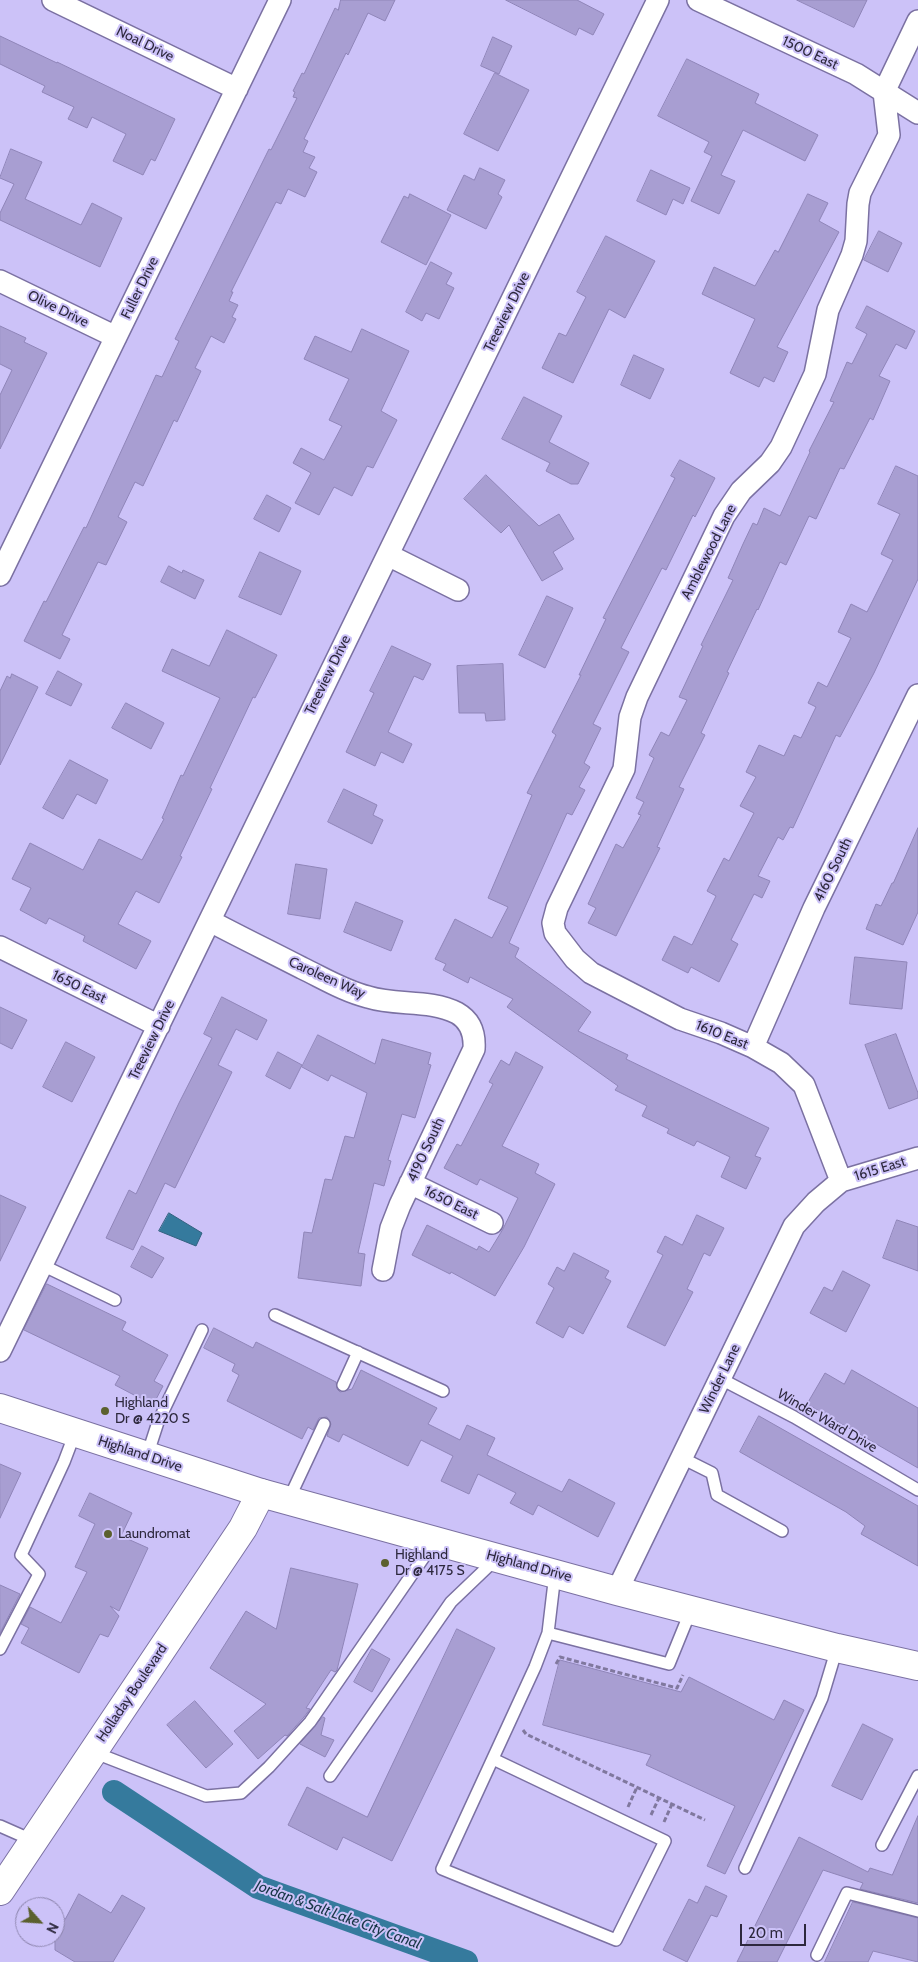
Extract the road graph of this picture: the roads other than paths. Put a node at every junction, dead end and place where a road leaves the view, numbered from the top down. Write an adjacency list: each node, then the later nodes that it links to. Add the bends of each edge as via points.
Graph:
1 (53, 0): 6 (street, Noal Drive)
2 (280, 0): 6 (street, Fuller Drive)
3 (658, 0): 11 (street, Treeview Drive)
4 (698, 0): 7 (street, 1500 East, via 856,74)
5 (918, 21): 7 (street)
6 (237, 89): 10 (street, Fuller Drive)
7 (884, 92): 8 (street, 1500 East); 16 (street, Amblewood Lane, via 889,135 860,193 856,241 828,310 815,374 781,448 741,491 724,516 637,697 630,717 624,769 557,908)
8 (918, 113)
9 (0, 280): 10 (street, Olive Drive)
10 (116, 337): 12 (street, Fuller Drive)
11 (388, 555): 13 (street); 15 (street, Treeview Drive)
12 (0, 575)
13 (458, 590)
14 (918, 695): 20 (street, 4160 South, via 814,908)
15 (210, 922): 18 (street, Treeview Drive); 19 (street, Caroleen Way, via 339,987 366,997 433,1006 456,1013 466,1020)
16 (554, 933): 20 (street, 1610 East, via 575,959 609,984 680,1019)
17 (0, 948): 18 (street, 1650 East)
18 (159, 1026): 25 (street, Treeview Drive)
19 (473, 1032): 23 (street, 4190 South, via 474,1049)
20 (753, 1047): 22 (street, 1610 East, via 782,1063 804,1085)
21 (918, 1158): 22 (street, 1615 East)
22 (841, 1181): 32 (street, Winder Lane, via 794,1226)
23 (410, 1183): 24 (street, 1650 East); 26 (street, 4190 South, via 391,1228)
24 (492, 1223)
25 (42, 1265): 27 (lane); 30 (street, Treeview Drive)
26 (383, 1270)
27 (115, 1300)
28 (275, 1315): 31 (lane)
29 (202, 1330): 38 (lane, via 158,1422)
30 (0, 1352)
31 (358, 1352): 33 (lane); 34 (lane)
32 (721, 1379): 39 (street, Winder Lane); 40 (lane, Winder Ward Drive, via 794,1417)
33 (343, 1385)
34 (443, 1391)
35 (0, 1408): 37 (main road, Highland Drive)
36 (324, 1424): 42 (lane)
37 (75, 1432): 38 (main road, Highland Drive); 51 (lane, via 21,1555 39,1574)
38 (147, 1456): 41 (main road, Highland Drive)
39 (682, 1458): 43 (lane, via 712,1473 717,1495); 47 (street, Winder Lane)
40 (918, 1490)
41 (260, 1493): 42 (main road, Highland Drive); 53 (main road, Holladay Boulevard, via 243,1528)
42 (288, 1500): 44 (main road, Highland Drive)
43 (782, 1531)
44 (435, 1541): 45 (main road, Highland Drive); 53 (lane, via 310,1722 241,1793 206,1796)
45 (497, 1558): 46 (main road, Highland Drive); 55 (lane, via 451,1602)
46 (555, 1574): 47 (main road, Highland Drive); 49 (lane)
47 (617, 1591): 48 (main road, Highland Drive)
48 (691, 1610): 49 (lane, via 669,1664); 50 (main road, Highland Drive)
49 (548, 1633): 54 (lane)
50 (837, 1648): 52 (main road, Highland Drive); 60 (lane, via 822,1698)
51 (0, 1649)
52 (918, 1666)
53 (93, 1752): 58 (main road, Holladay Boulevard)
54 (493, 1759): 54 (lane, via 442,1869 616,1940 665,1841)
55 (330, 1776)
56 (918, 1776): 59 (lane)
57 (0, 1826): 58 (lane)
58 (34, 1841): 61 (main road, Holladay Boulevard)
59 (882, 1846)
60 (745, 1868)
61 (0, 1892)
62 (918, 1911): 63 (lane, via 847,1893)
63 (817, 1955)

